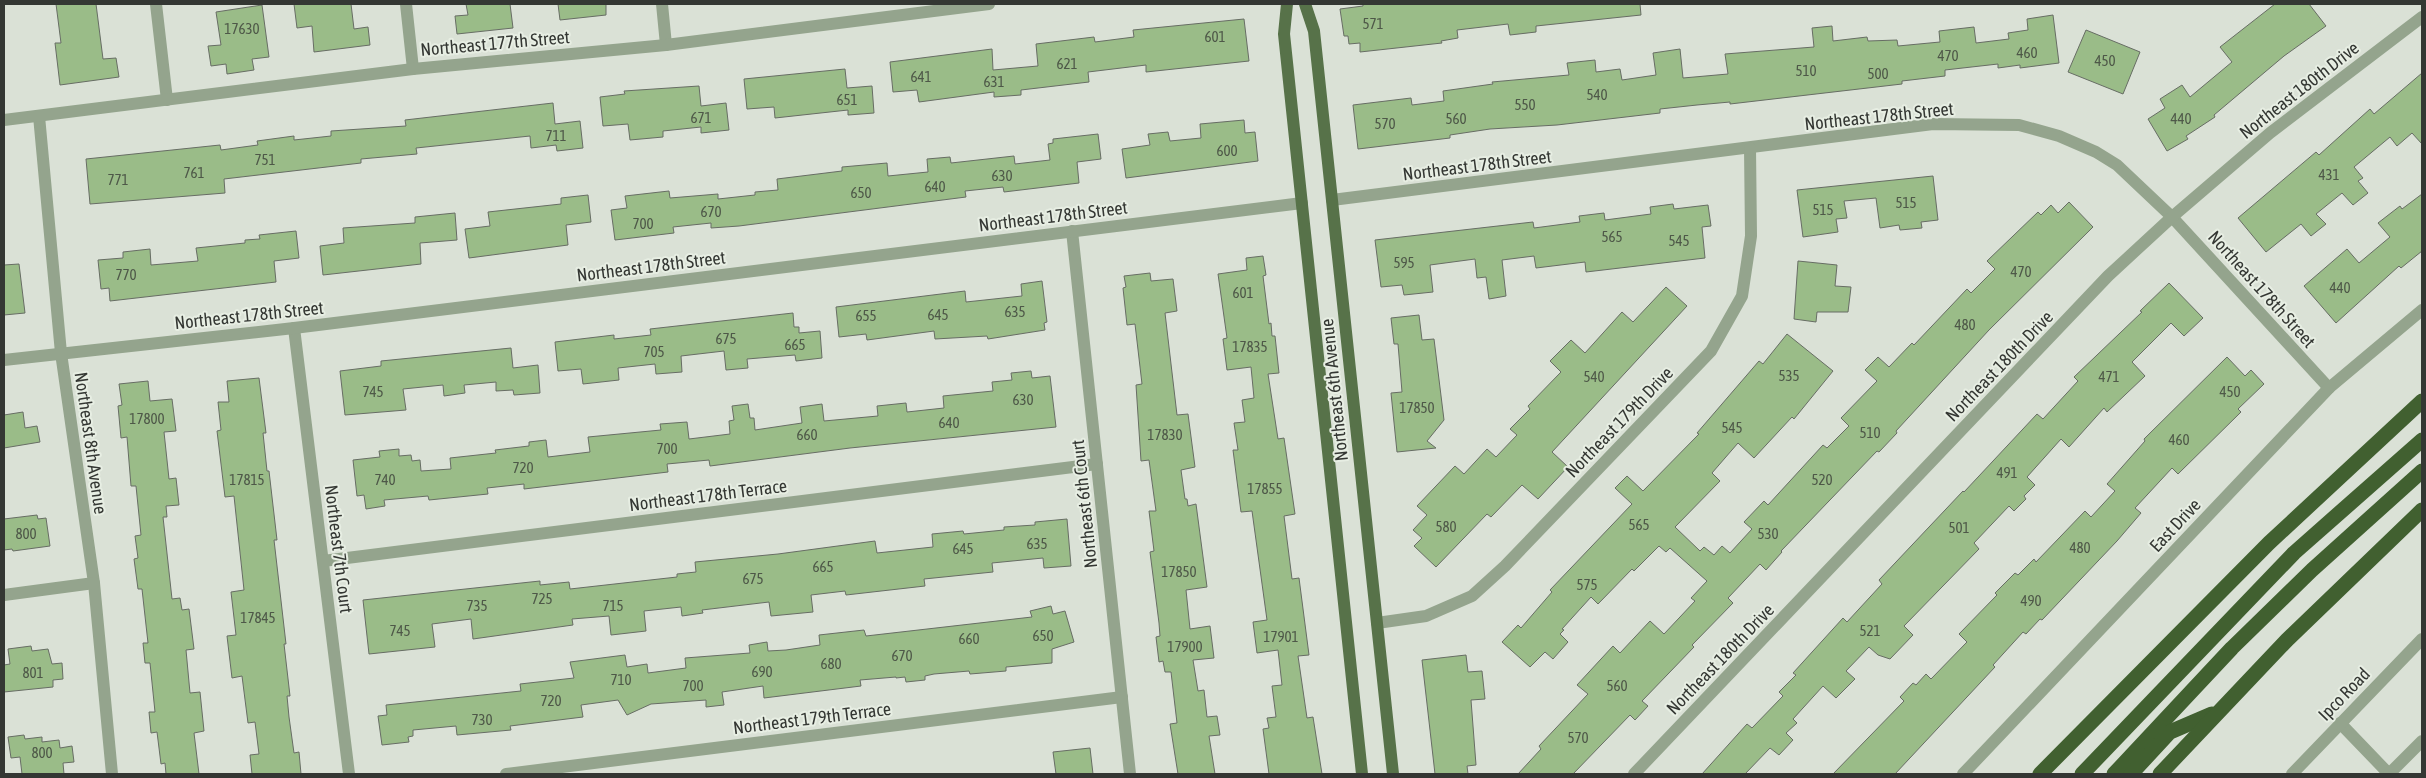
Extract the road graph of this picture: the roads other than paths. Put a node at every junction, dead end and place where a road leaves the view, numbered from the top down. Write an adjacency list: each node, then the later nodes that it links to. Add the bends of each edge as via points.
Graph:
1 (156, 4): 10 (street)
2 (406, 4): 9 (street)
3 (662, 4): 8 (street)
4 (989, 4): 8 (street, Northeast 177th Street)
5 (1288, 4): 15 (main road, Northeast 6th Avenue, via 1284,34)
6 (1305, 4): 14 (main road, Northeast 6th Avenue, via 1314,31)
7 (2422, 17): 16 (street, Northeast 180th Drive, via 2270,133)
8 (666, 45): 9 (street, Northeast 177th Street)
9 (413, 69): 10 (street, Northeast 177th Street)
10 (167, 100): 11 (street, Northeast 177th Street)
11 (39, 116): 12 (street, Northeast 177th Street); 20 (street, Northeast 8th Avenue)
12 (4, 120)
13 (1750, 148): 14 (street, Northeast 178th Street); 16 (street, Northeast 178th Street, via 1933,124 2019,125 2059,136 2096,152 2117,165); 31 (street, Northeast 179th Drive, via 1751,236 1742,296 1712,351 1505,566 1472,596 1426,616)
14 (1332, 200): 31 (main road, Northeast 6th Avenue)
15 (1302, 203): 17 (street, Northeast 178th Street); 41 (main road, Northeast 6th Avenue)
16 (2172, 217): 22 (street, Northeast 178th Street); 43 (street, Northeast 180th Drive, via 2108,276)
17 (1072, 231): 19 (street, Northeast 178th Street); 25 (street, Northeast 6th Court)
18 (2422, 310): 22 (street, East Drive)
19 (294, 328): 20 (street, Northeast 178th Street); 28 (street, Northeast 7th Court)
20 (61, 352): 21 (street, Northeast 178th Street); 29 (street, Northeast 8th Avenue)
21 (4, 360)
22 (2329, 388): 44 (street, East Drive)
23 (2422, 401): 45 (highway, via 2269,543)
24 (2422, 440): 46 (highway, via 2294,553)
25 (1097, 464): 28 (street, Northeast 178th Terrace); 33 (street, Northeast 6th Court)
26 (2422, 471): 47 (highway, via 2312,570 2232,648)
27 (2422, 510): 34 (highway, via 2287,640)
28 (323, 561): 38 (street, Northeast 7th Court)
29 (94, 583): 30 (street); 37 (street, Northeast 8th Avenue)
30 (4, 595)
31 (1377, 623): 42 (main road, Northeast 6th Avenue)
32 (2422, 639): 35 (street, Ipco Road)
33 (1122, 698): 39 (street, Northeast 179th Terrace); 40 (street, Northeast 6th Court)
34 (2218, 712): 48 (highway, via 2170,732); 49 (highway)
35 (2340, 723): 50 (street, Ipco Road); 51 (street)
36 (2422, 741): 51 (street)
37 (112, 774)
38 (349, 774)
39 (506, 774)
40 (1130, 774)
41 (1362, 774)
42 (1393, 774)
43 (1634, 774)
44 (1963, 774)
45 (2040, 774)
46 (2082, 774)
47 (2114, 774)
48 (2130, 774)
49 (2160, 774)
50 (2292, 774)
51 (2389, 774)

